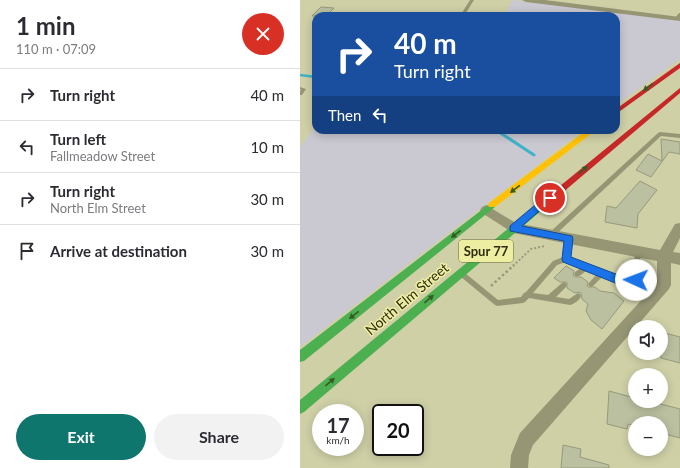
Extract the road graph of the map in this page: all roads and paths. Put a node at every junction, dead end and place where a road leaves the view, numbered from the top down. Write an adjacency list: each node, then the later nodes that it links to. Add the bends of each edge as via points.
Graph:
1 (472, 0): 3 (lane)
2 (526, 0): 4 (street, via 621,7)
3 (464, 12)
4 (679, 17)
5 (680, 65): 9 (main road, one-way to 9)
6 (300, 88): 8 (lane, via 304,89)
7 (680, 90): 13 (main road, North Elm Street / Spur 77, one-way to 7)
8 (300, 94)
9 (620, 109)
10 (587, 134): 12 (main road, North Elm Street / Spur 77, one-way to 12)
11 (680, 136): 15 (lane, via 660,134)
12 (486, 210): 13 (street); 30 (main road, North Elm Street / Spur 77, one-way to 30)
13 (513, 228): 15 (street); 22 (main road, North Elm Street / Spur 77)
14 (680, 228): 18 (street)
15 (551, 235): 16 (street)
16 (569, 239): 17 (street); 19 (lane)
17 (638, 251): 18 (street); 23 (lane, via 636,280 630,284)
18 (663, 256): 20 (street); 32 (street, via 664,285 526,439 520,455)
19 (566, 259): 21 (lane); 27 (lane, via 555,263)
20 (680, 259)
21 (586, 267): 23 (lane); 24 (lane)
22 (460, 272): 27 (lane, via 497,303 523,300); 31 (main road, North Elm Street / Spur 77, one-way to 22)
23 (602, 273): 25 (lane)
24 (577, 274)
25 (591, 284)
26 (564, 285): 29 (lane)
27 (526, 295): 29 (lane)
28 (578, 296): 29 (lane, via 570,302)
29 (549, 299)
30 (300, 357)
31 (300, 408)
32 (519, 468)

